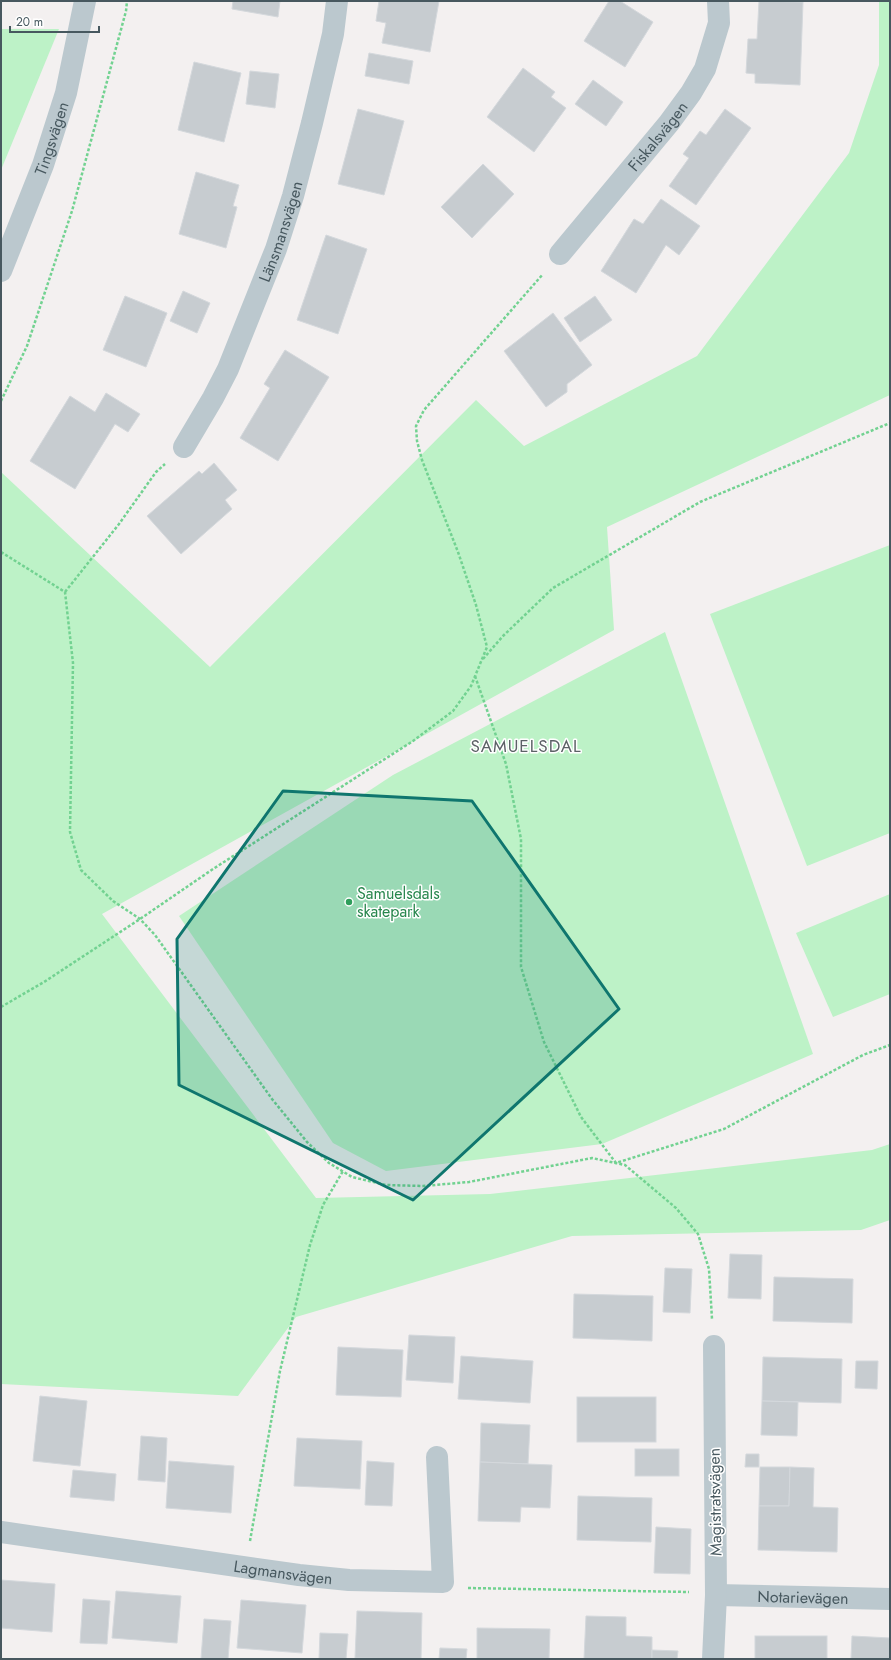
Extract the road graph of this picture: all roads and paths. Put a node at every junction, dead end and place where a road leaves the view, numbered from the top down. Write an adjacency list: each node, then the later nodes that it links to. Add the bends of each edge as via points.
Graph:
1 (85, 1): 6 (street, Tingsvägen, via 66,94 43,165)
2 (127, 1): 7 (path, via 72,211 27,346)
3 (338, 1): 9 (street, Länsmansvägen, via 312,123 276,249 228,369)
4 (718, 1): 5 (street, Fiskalsvägen, via 719,23 705,69 691,93)
5 (560, 254): 12 (path, via 424,410 416,426 422,460 476,605 487,647)
6 (1, 271)
7 (1, 401)
8 (890, 423): 12 (path, via 700,502 553,588 503,636)
9 (184, 447): 11 (path, via 156,472)
10 (1, 552): 11 (path)
11 (65, 592): 14 (path, via 73,663 70,832 81,870 113,901)
12 (481, 662): 13 (path)
13 (475, 676): 14 (path, via 453,711 413,741); 17 (path, via 506,764 521,839 521,967 547,1049 581,1117)
14 (140, 919): 15 (path); 18 (path, via 155,935 272,1099 308,1142)
15 (1, 1007)
16 (890, 1045): 17 (path, via 863,1055 724,1129)
17 (616, 1163): 18 (path, via 592,1158 469,1182 422,1186 386,1185 352,1177); 19 (path, via 625,1165 676,1208 698,1234 709,1269)
18 (342, 1171): 22 (path, via 323,1205 310,1245 280,1371)
19 (714, 1346): 24 (street, Magistratsvägen)
20 (437, 1456): 23 (street)
21 (1, 1532): 22 (street, Lagmansvägen)
22 (246, 1568): 23 (street, Lagmansvägen, via 349,1580)
23 (443, 1582): 24 (path, via 455,1588 697,1592)
24 (716, 1595): 25 (street, Notarievägen); 26 (street, Magistratsvägen)
25 (890, 1599)
26 (714, 1659)

